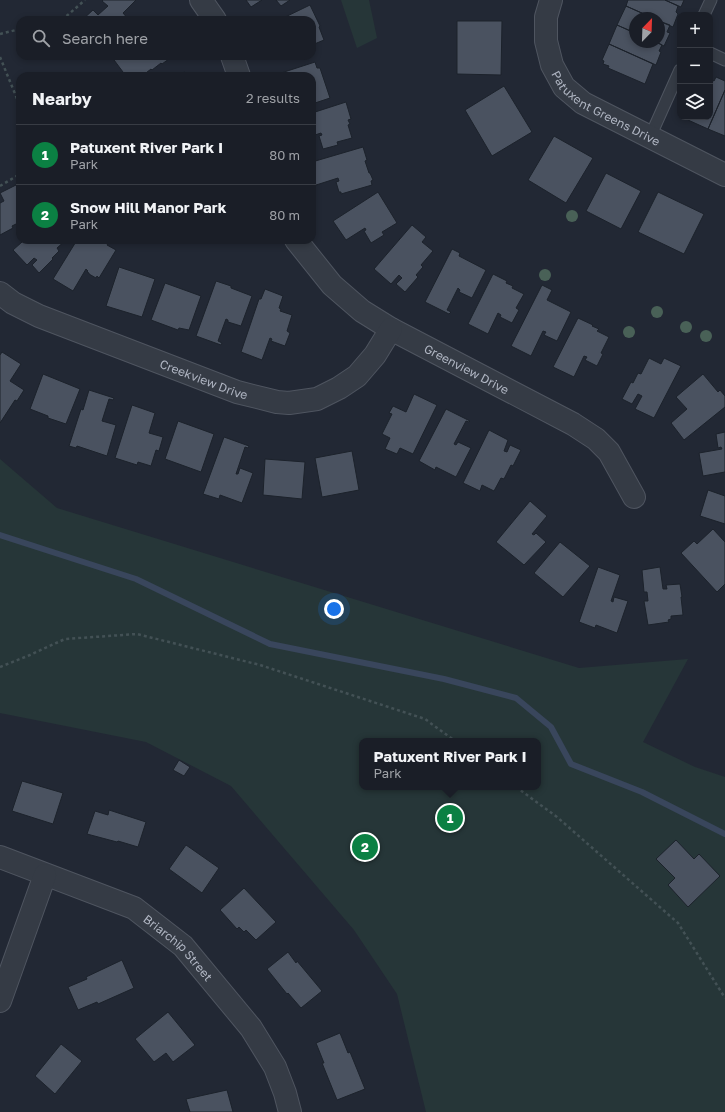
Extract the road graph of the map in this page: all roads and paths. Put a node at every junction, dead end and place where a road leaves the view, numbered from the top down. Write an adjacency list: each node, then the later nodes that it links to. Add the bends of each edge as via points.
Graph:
1 (85, 0): 6 (path)
2 (201, 0): 7 (street)
3 (551, 0): 17 (street, Patuxent Greens Drive, via 546,17 546,41 552,65 564,87 584,103)
4 (710, 0): 5 (lane)
5 (705, 12)
6 (67, 16)
7 (212, 16)
8 (16, 30): 9 (path)
9 (0, 34)
10 (713, 54): 13 (lane)
11 (0, 57): 16 (path)
12 (233, 60): 14 (street)
13 (725, 60)
14 (238, 72)
15 (677, 77): 17 (lane)
16 (16, 96)
17 (650, 137): 18 (street, Patuxent Greens Drive)
18 (725, 175)
19 (16, 176): 20 (path)
20 (0, 186)
21 (299, 244): 23 (street, Greenview Drive, via 332,285 362,311)
22 (0, 293): 23 (street, Creekview Drive, via 13,303 39,316 237,392 277,402 317,399 339,388 357,376 375,355)
23 (391, 329): 24 (street, Greenview Drive, via 573,424 609,452)
24 (634, 497)
25 (0, 666): 26 (path, via 65,639 137,634 260,665 425,719)
26 (451, 738)
27 (520, 790): 30 (path, via 557,817 678,923)
28 (0, 857): 29 (street, Briarchip Street)
29 (45, 875): 31 (street); 32 (street, Briarchip Street, via 134,908 183,946 251,1028 275,1067)
30 (725, 998)
31 (0, 1001)
32 (290, 1112)

